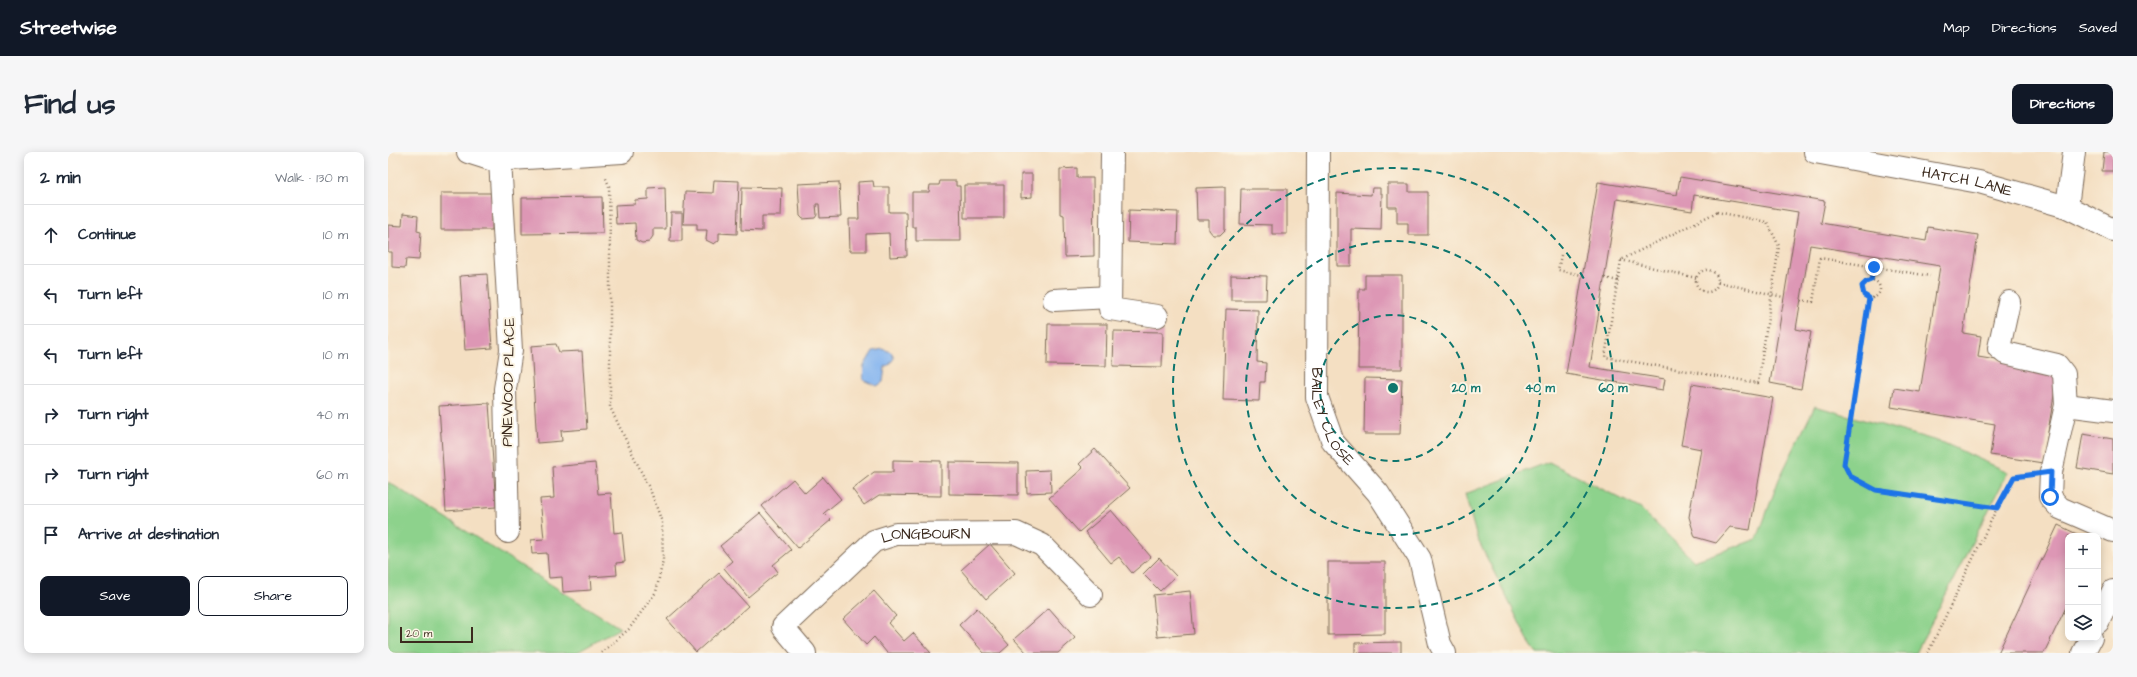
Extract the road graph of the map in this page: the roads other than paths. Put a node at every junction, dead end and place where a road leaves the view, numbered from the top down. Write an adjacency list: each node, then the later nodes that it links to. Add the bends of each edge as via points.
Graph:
1 (468, 152): 7 (street)
2 (622, 152): 7 (street)
3 (1112, 152): 13 (street)
4 (1318, 152): 24 (street, BAILEY CLOSE, via 1317,397 1333,442 1378,493 1420,559 1440,644)
5 (1815, 152): 8 (street, HATCH LANE)
6 (2074, 152): 9 (street)
7 (500, 160): 18 (street, PINEWOOD PLACE, via 511,350 505,389)
8 (1905, 160): 9 (street, HATCH LANE)
9 (2067, 207): 10 (street, HATCH LANE)
10 (2113, 230)
11 (1054, 300): 13 (street)
12 (2009, 302): 15 (street, via 2000,348 2005,353 2057,365 2064,374)
13 (1110, 303): 14 (street)
14 (1157, 316)
15 (2066, 405): 16 (street); 17 (street, via 2051,472 2050,497 2060,508)
16 (2113, 411)
17 (2113, 531)
18 (508, 532)
19 (2113, 591): 21 (street)
20 (1091, 595): 23 (street, LONGBOURN, via 1042,545 1016,533 896,534 874,541 783,627)
21 (2101, 616)
22 (2089, 641): 25 (street)
23 (805, 653)
24 (1445, 653)
25 (2083, 653)

